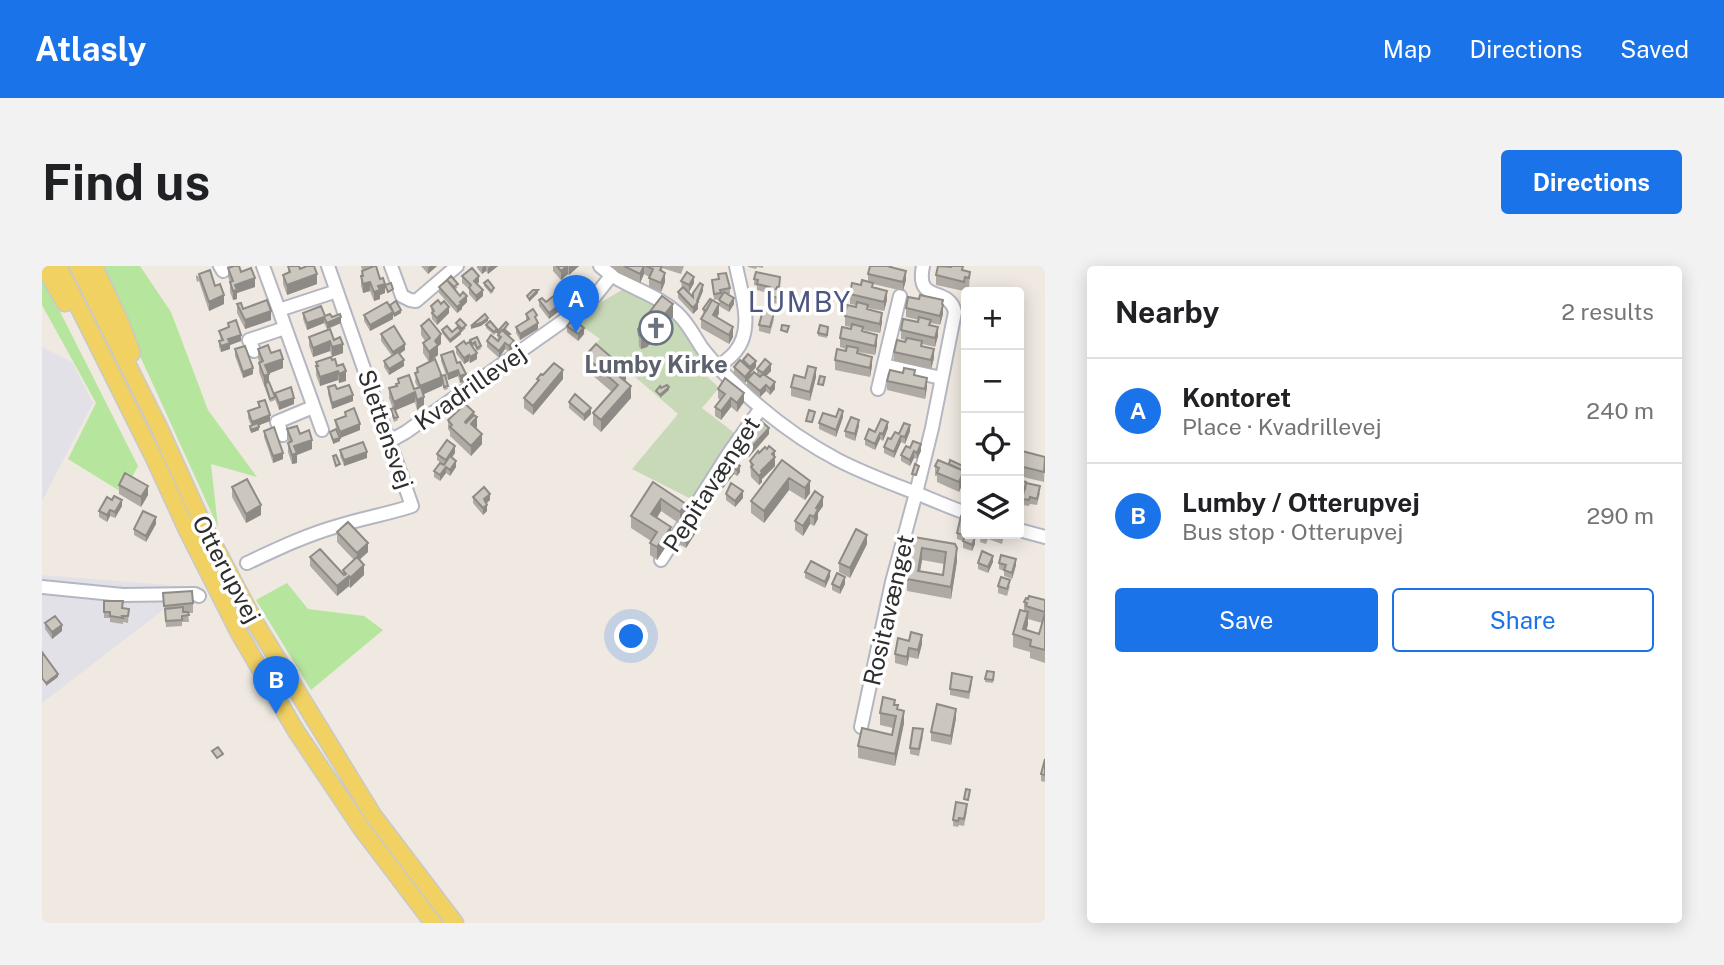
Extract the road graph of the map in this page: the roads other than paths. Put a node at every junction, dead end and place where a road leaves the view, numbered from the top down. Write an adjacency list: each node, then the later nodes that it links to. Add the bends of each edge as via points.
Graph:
1 (44, 266): 26 (main road)
2 (58, 266): 26 (main road, Otterupvej)
3 (78, 266): 24 (main road, Otterupvej)
4 (94, 266): 24 (main road)
5 (263, 266): 15 (street)
6 (328, 266): 13 (street, Slettensvej)
7 (391, 266): 8 (street, via 402,296 416,301)
8 (457, 266)
9 (600, 266): 12 (street)
10 (736, 266): 19 (street, via 746,314 744,335 736,351)
11 (923, 266): 20 (street, Rositavænget, via 924,286 929,293 946,298 955,312)
12 (611, 276): 19 (street, via 679,315); 28 (street, Kvadrillevej, via 573,314)
13 (337, 291): 15 (street); 28 (street, Slettensvej)
14 (900, 296): 18 (street)
15 (279, 310): 16 (street)
16 (285, 328): 17 (street, via 249,340); 22 (street)
17 (254, 351)
18 (884, 365): 20 (street); 21 (street)
19 (718, 368): 23 (street)
20 (941, 377): 29 (street, Rositavænget)
21 (878, 389)
22 (313, 407): 25 (street); 27 (street, via 278,422)
23 (761, 408): 29 (street, via 838,460); 33 (street, Pepitavænget)
24 (159, 427): 39 (main road, Otterupvej, via 256,624 373,815)
25 (322, 430)
26 (141, 434): 38 (main road, Otterupvej, via 239,634 296,731)
27 (283, 435)
28 (390, 441): 34 (street, Slettensvej, via 412,506 340,525)
29 (916, 494): 30 (street); 37 (street, Rositavænget)
30 (961, 511)
31 (1024, 531): 32 (street)
32 (1045, 537)
33 (661, 560)
34 (247, 563)
35 (42, 587): 36 (street)
36 (199, 596)
37 (861, 727)
38 (433, 923)
39 (455, 923)

